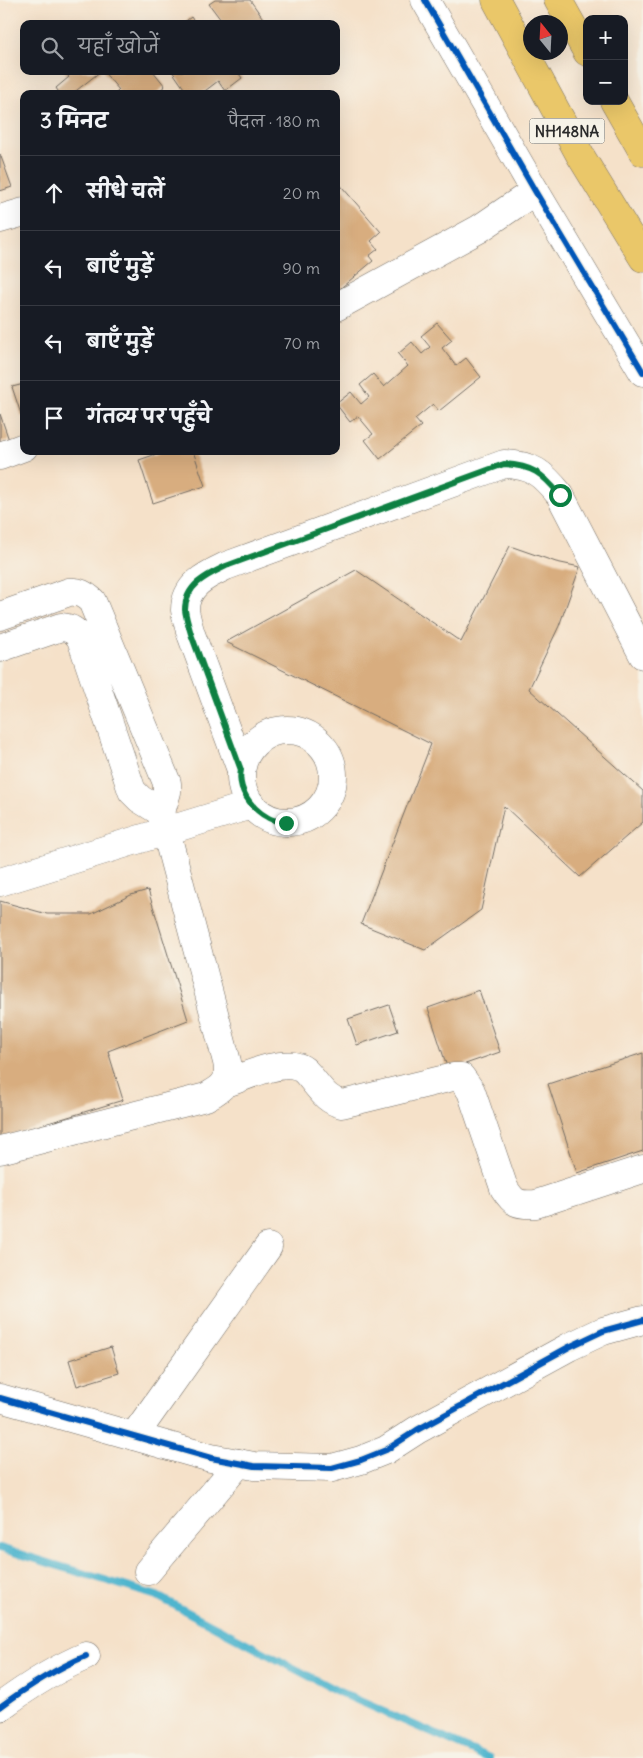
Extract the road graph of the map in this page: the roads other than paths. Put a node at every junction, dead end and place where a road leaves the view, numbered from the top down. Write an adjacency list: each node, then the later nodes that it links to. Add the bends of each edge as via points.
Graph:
1 (425, 0): 7 (street)
2 (496, 0): 10 (highway, NH148NA, via 580,155)
3 (558, 0): 4 (highway)
4 (583, 45)
5 (616, 105): 6 (highway, NH148NA)
6 (643, 152)
7 (535, 191): 11 (street, via 479,229); 12 (street)
8 (20, 213): 9 (street)
9 (0, 220)
10 (643, 258)
11 (340, 305)
12 (643, 372)
13 (20, 448): 14 (street)
14 (0, 456)
15 (0, 616): 20 (street, via 69,592 84,594 92,601 167,783)
16 (641, 644): 18 (street, via 560,495 538,472 522,465 504,464 236,562 202,578 188,594 185,611 191,634)
17 (0, 648): 20 (street, via 61,627 77,632 132,791)
18 (241, 770): 19 (street, via 243,793); 19 (street, via 244,758 255,742 270,732 288,729 306,733 321,743 331,758 334,777 330,795 320,810 304,820 286,823 268,819)
19 (251, 805): 20 (street)
20 (164, 822): 21 (street); 22 (street, via 228,1062)
21 (0, 882)
22 (226, 1083): 23 (street, via 206,1097); 24 (street, via 274,1067 298,1067 333,1102 342,1104 461,1077 471,1091 504,1188 511,1199 521,1205 536,1204)
23 (0, 1150)
24 (643, 1169)
25 (268, 1247): 28 (street)
26 (643, 1320): 29 (street, via 603,1331 568,1347 386,1450 361,1460 332,1468 284,1468)
27 (0, 1398): 28 (street)
28 (134, 1436): 29 (street)
29 (239, 1463): 30 (street)
30 (148, 1570)
31 (86, 1656): 32 (street, via 24,1689)
32 (0, 1707)

